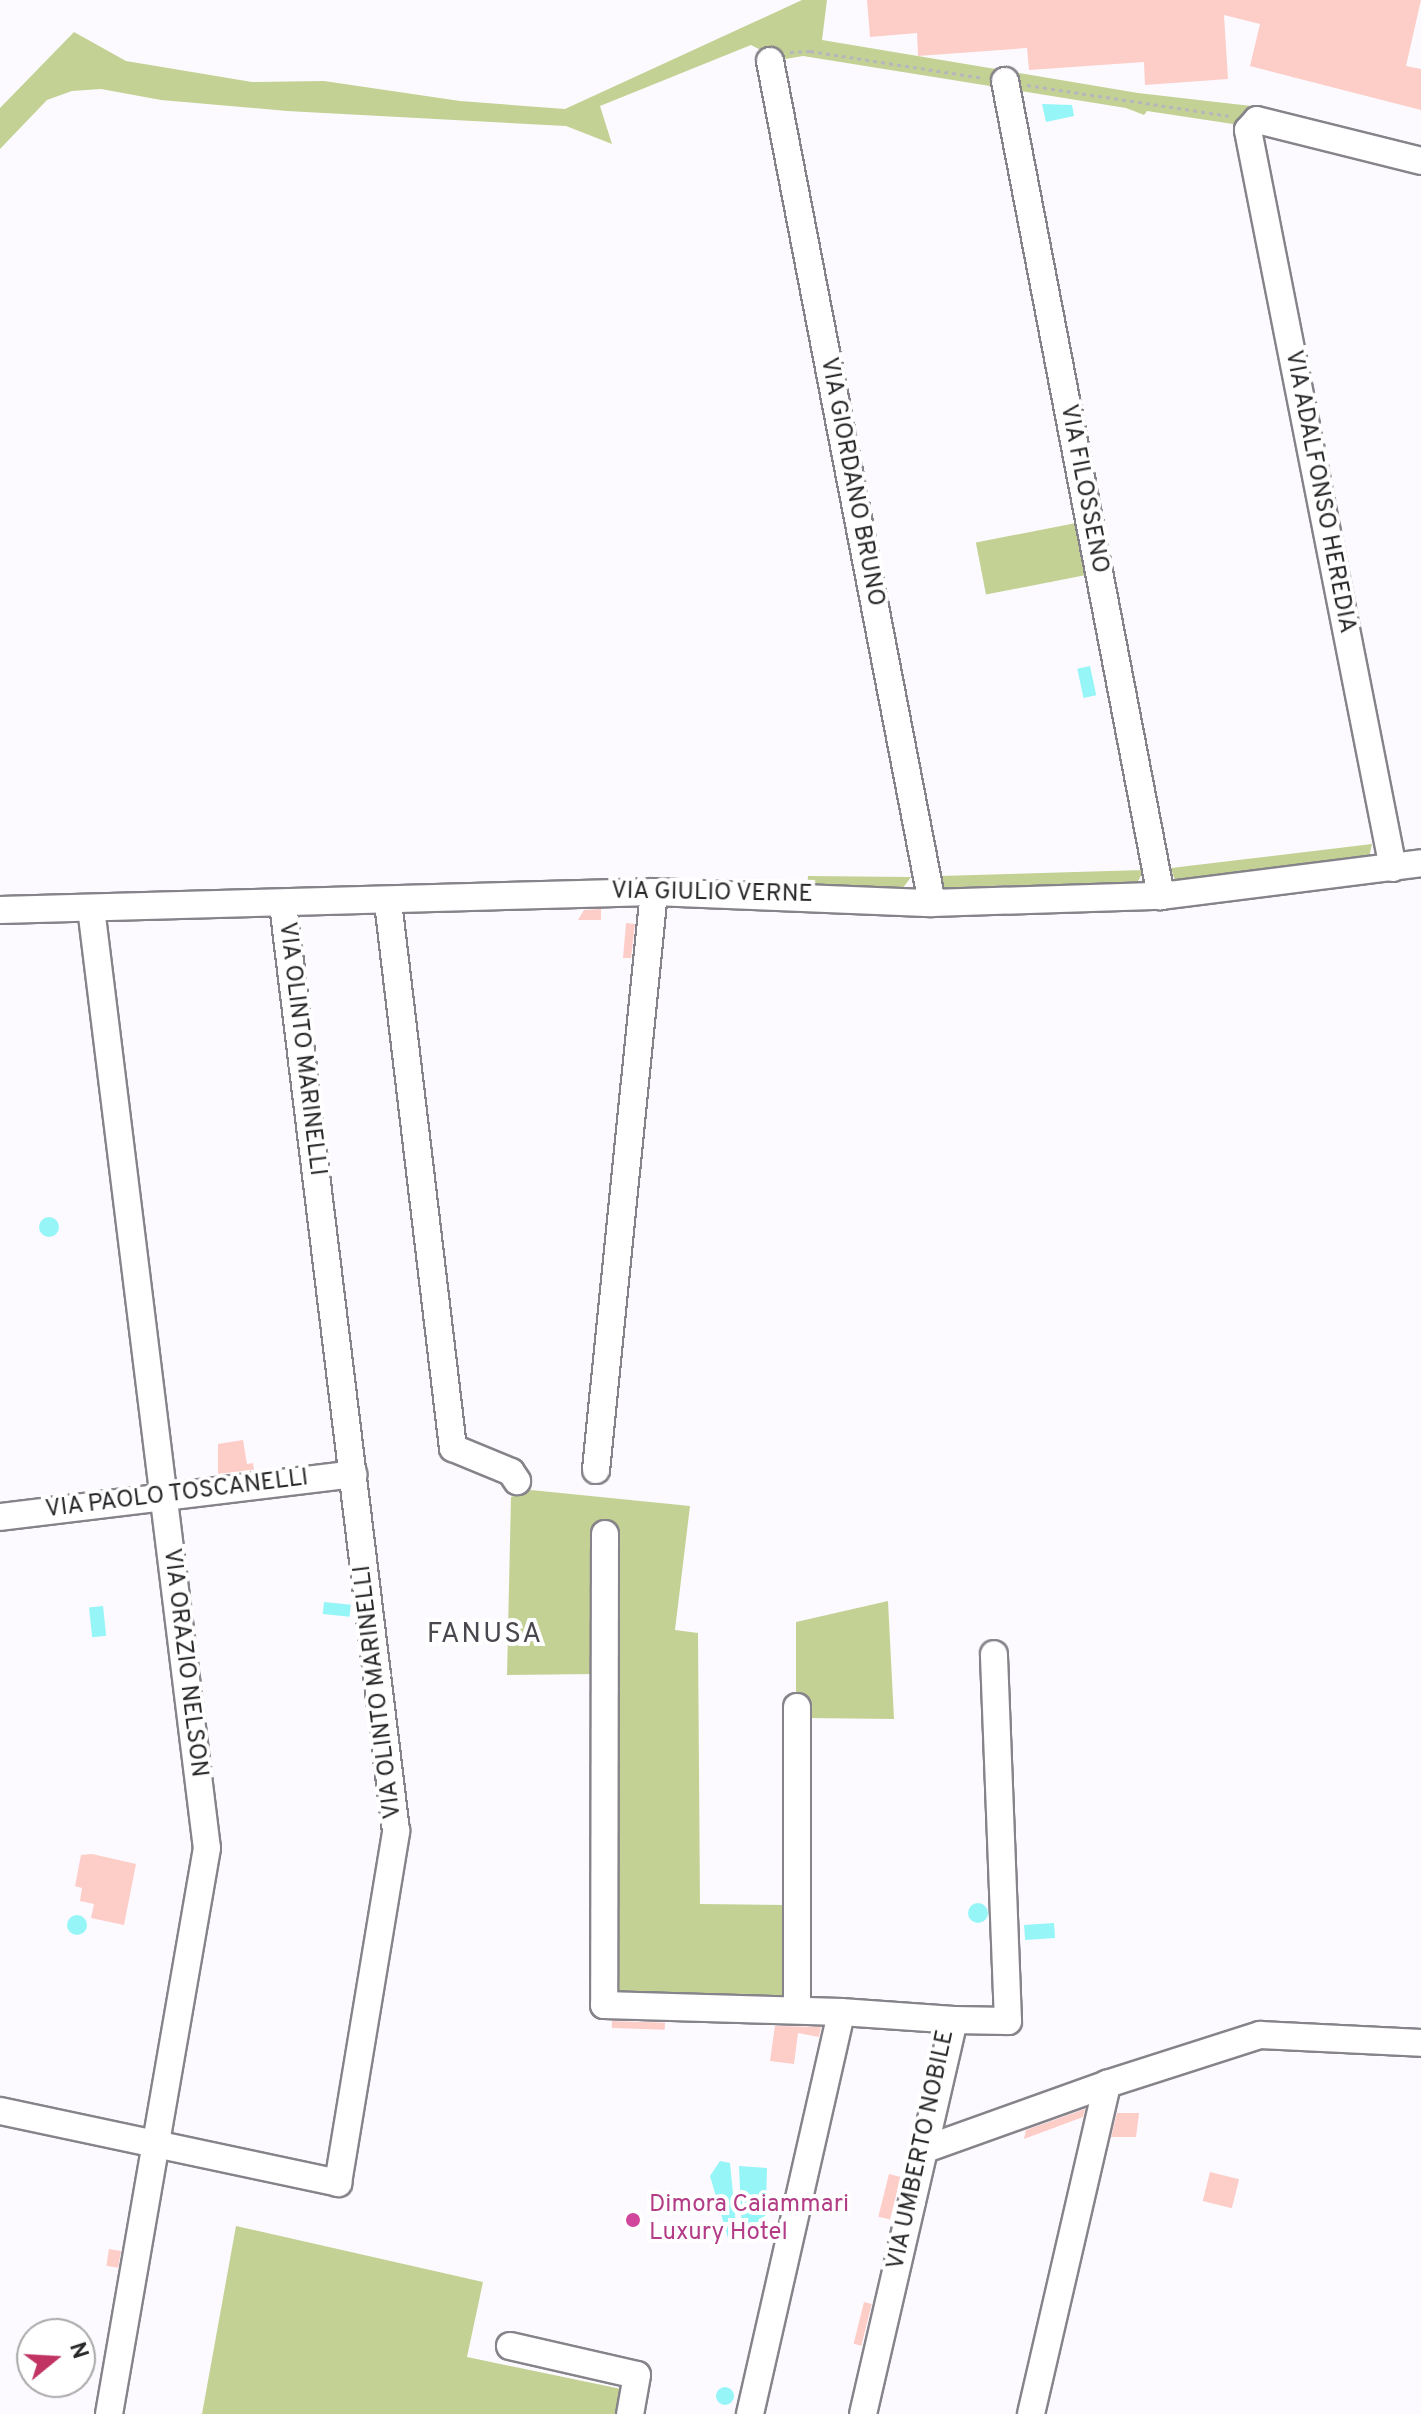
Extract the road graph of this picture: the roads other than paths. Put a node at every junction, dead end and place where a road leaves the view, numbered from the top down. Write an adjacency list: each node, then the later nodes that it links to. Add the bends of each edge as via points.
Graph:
1 (770, 61): 9 (street, VIA GIORDANO BRUNO)
2 (1005, 81): 7 (street, VIA FILOSSENO)
3 (1421, 161): 5 (street, VIA ADALFONSO HEREDIA, via 1257,120 1248,130)
4 (1421, 863): 5 (street, VIA GIULIO VERNE)
5 (1393, 868): 7 (street, VIA GIULIO VERNE)
6 (654, 892): 8 (street, VIA GIULIO VERNE); 9 (street, VIA GIULIO VERNE); 13 (street)
7 (1161, 896): 9 (street, VIA GIULIO VERNE)
8 (388, 902): 10 (street, VIA GIULIO VERNE); 15 (street, via 453,1448 511,1472)
9 (932, 903)
10 (283, 904): 11 (street, VIA GIULIO VERNE); 14 (street, VIA OLINTO MARINELLI)
11 (91, 908): 12 (street, VIA GIULIO VERNE); 16 (street, VIA ORAZIO NELSON)
12 (0, 910)
13 (596, 1470)
14 (353, 1474): 16 (street, VIA PAOLO TOSCANELLI); 27 (street, VIA OLINTO MARINELLI, via 396,1831 338,2183)
15 (517, 1481)
16 (163, 1497): 17 (street, VIA PAOLO TOSCANELLI); 27 (street, VIA ORAZIO NELSON, via 207,1848)
17 (0, 1517)
18 (605, 1534): 21 (street, VIA UMBERTO NOBILE, via 604,2005)
19 (994, 1654): 23 (street, via 1008,2021)
20 (797, 1707): 21 (street)
21 (797, 2009): 22 (street, VIA UMBERTO NOBILE)
22 (841, 2012): 23 (street, VIA UMBERTO NOBILE); 32 (street)
23 (954, 2020): 28 (street, VIA UMBERTO NOBILE)
24 (1421, 2043): 25 (street, via 1260,2035)
25 (1107, 2084): 28 (street); 34 (street)
26 (0, 2111): 27 (street, VIA OLINTO MARINELLI)
27 (155, 2145): 30 (street, VIA ORAZIO NELSON)
28 (923, 2150): 33 (street, VIA UMBERTO NOBILE)
29 (510, 2346): 31 (street, via 637,2375)
30 (109, 2414)
31 (630, 2414)
32 (750, 2414)
33 (863, 2414)
34 (1031, 2414)

